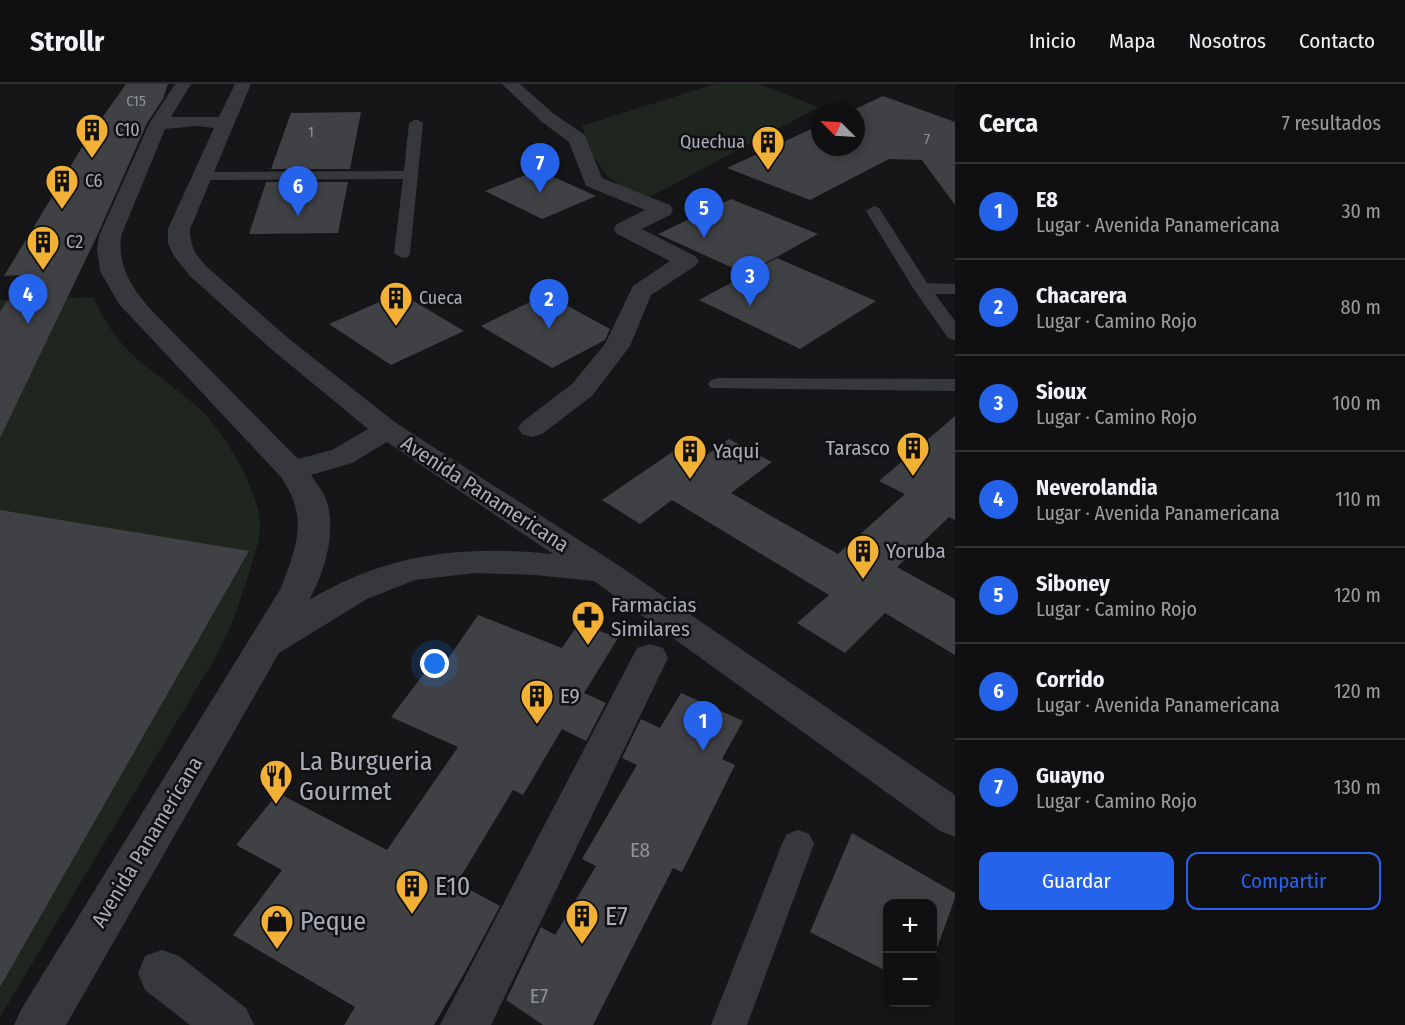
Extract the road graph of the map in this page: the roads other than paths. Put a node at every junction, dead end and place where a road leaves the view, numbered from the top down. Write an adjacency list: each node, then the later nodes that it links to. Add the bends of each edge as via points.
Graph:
1 (510, 84): 14 (street, via 578,140 593,182 662,210 625,229 687,261 641,291 617,346 582,390)
2 (171, 103): 3 (street); 3 (street, via 195,121); 16 (street, Avenida Panamericana, via 110,236 109,266 122,291 144,317)
3 (234, 103): 6 (street, Avenida Panamericana)
4 (416, 123): 5 (lane)
5 (410, 175): 6 (lane); 8 (lane)
6 (201, 176): 15 (street, Avenida Panamericana, via 179,229 184,256 218,290)
7 (874, 211): 9 (lane)
8 (402, 253)
9 (922, 288): 10 (lane); 11 (lane)
10 (955, 288)
11 (955, 334)
12 (718, 384): 13 (lane)
13 (955, 385)
14 (532, 428)
15 (386, 429): 16 (street, via 345,457); 17 (street, Avenida Panamericana)
16 (292, 470): 18 (street, Avenida Panamericana, via 310,498 314,525 311,554 298,590)
17 (603, 571): 18 (street, via 499,560 449,561 406,570 356,590); 20 (street, Avenida Panamericana)
18 (264, 645): 23 (street, Avenida Panamericana)
19 (650, 658): 25 (street)
20 (955, 818)
21 (798, 844): 26 (lane)
22 (162, 973): 24 (street)
23 (39, 1025)
24 (229, 1025)
25 (465, 1025)
26 (729, 1025)

